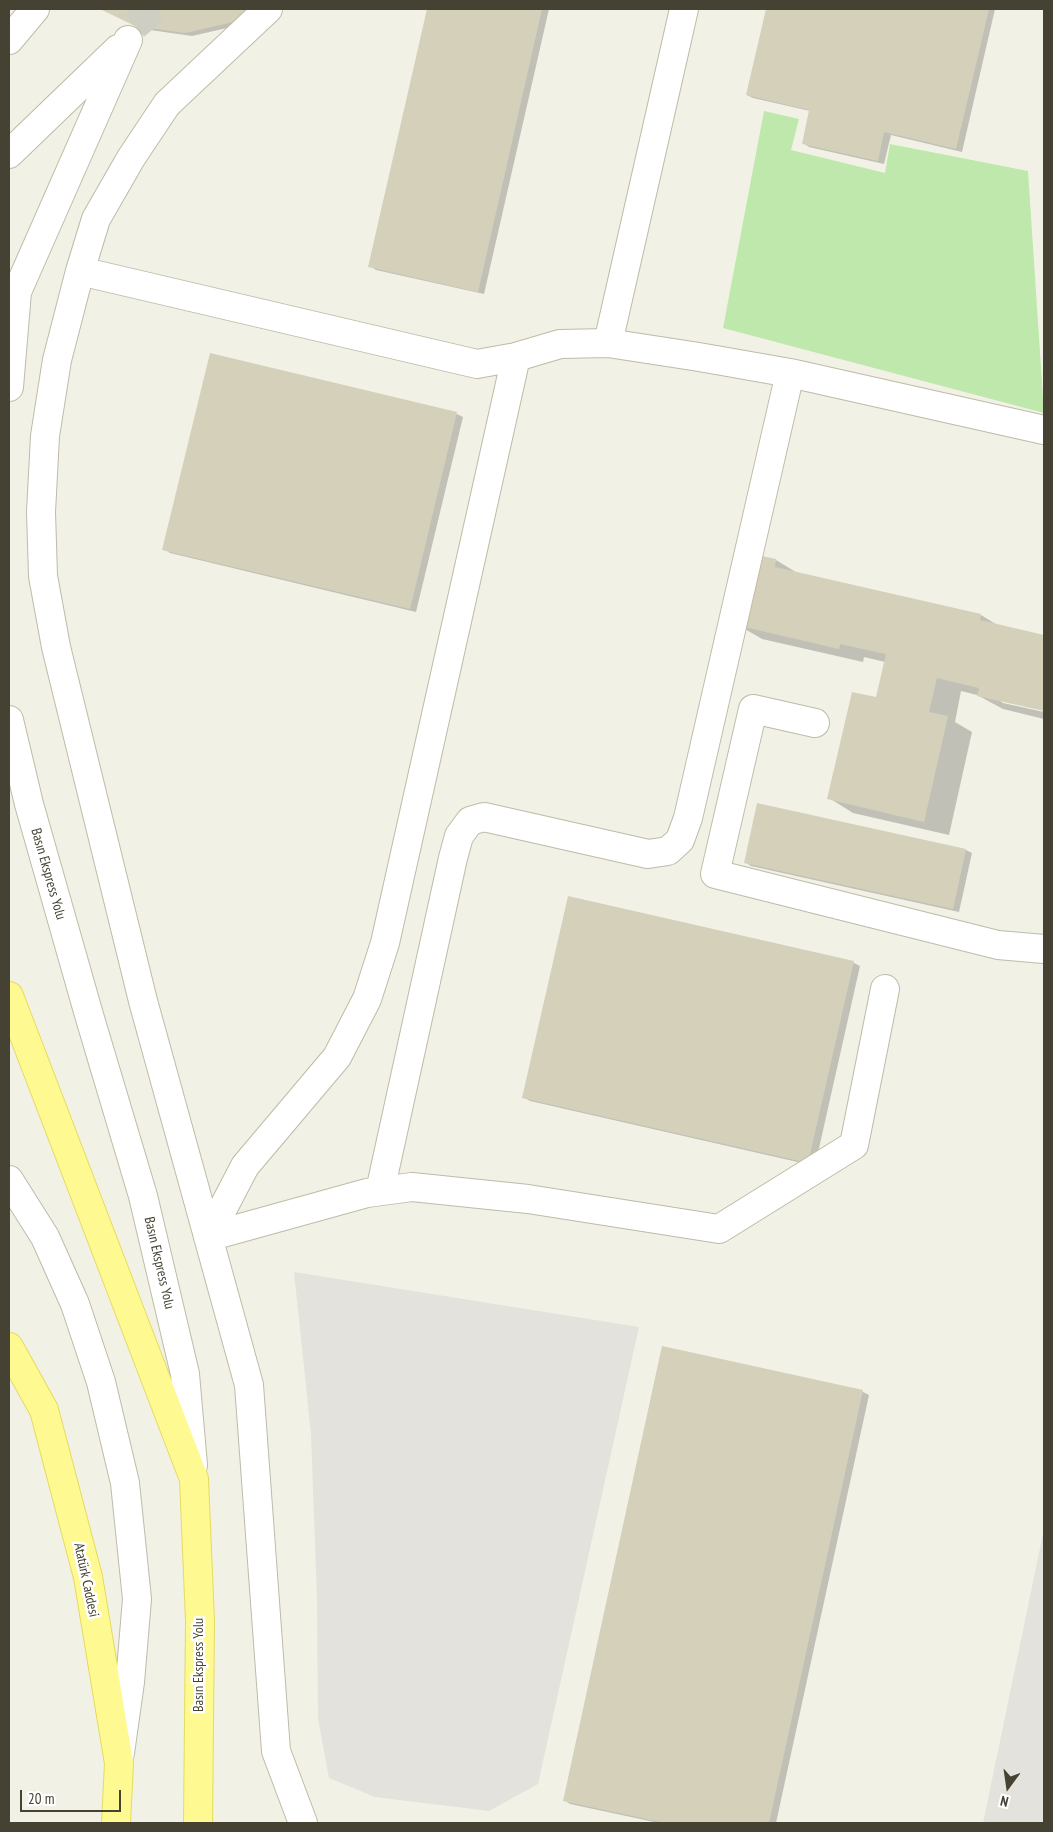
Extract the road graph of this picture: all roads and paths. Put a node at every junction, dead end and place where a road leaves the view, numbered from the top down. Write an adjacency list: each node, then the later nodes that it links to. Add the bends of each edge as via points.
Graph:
1 (268, 9): 4 (lane, via 167,104 130,158 96,219)
2 (684, 9): 6 (lane)
3 (9, 154): 5 (lane, via 132,33)
4 (80, 271): 7 (lane, via 477,364); 18 (lane, via 57,360 44,436 43,576 56,647 143,1001)
5 (13, 301): 9 (lane)
6 (608, 343): 7 (lane, via 560,344); 8 (lane)
7 (516, 357): 18 (lane, via 385,943 367,999 337,1057 245,1166)
8 (790, 373): 10 (lane); 17 (lane, via 688,818 680,840 668,851 648,854 484,817 470,821 458,836)
9 (9, 386)
10 (1044, 430)
11 (9, 720): 20 (lane, Basın Ekspress Yolu, via 29,804 143,1196 184,1374)
12 (815, 723): 13 (lane, via 753,709 715,874 998,945)
13 (1044, 949)
14 (886, 989): 17 (lane, via 854,1144 719,1229 528,1199 412,1187)
15 (9, 996): 20 (main road)
16 (9, 1180): 21 (lane, via 45,1236 75,1304 102,1382 125,1483 137,1599)
17 (380, 1191): 18 (lane)
18 (208, 1238): 24 (lane, via 249,1385 276,1752)
19 (9, 1347): 21 (main road, Atatürk Caddesi, via 44,1410 88,1577)
20 (194, 1479): 23 (main road, Basın Ekspress Yolu, via 200,1621)
21 (119, 1763): 22 (main road, Atatürk Caddesi)
22 (116, 1823)
23 (198, 1823)
24 (302, 1823)

